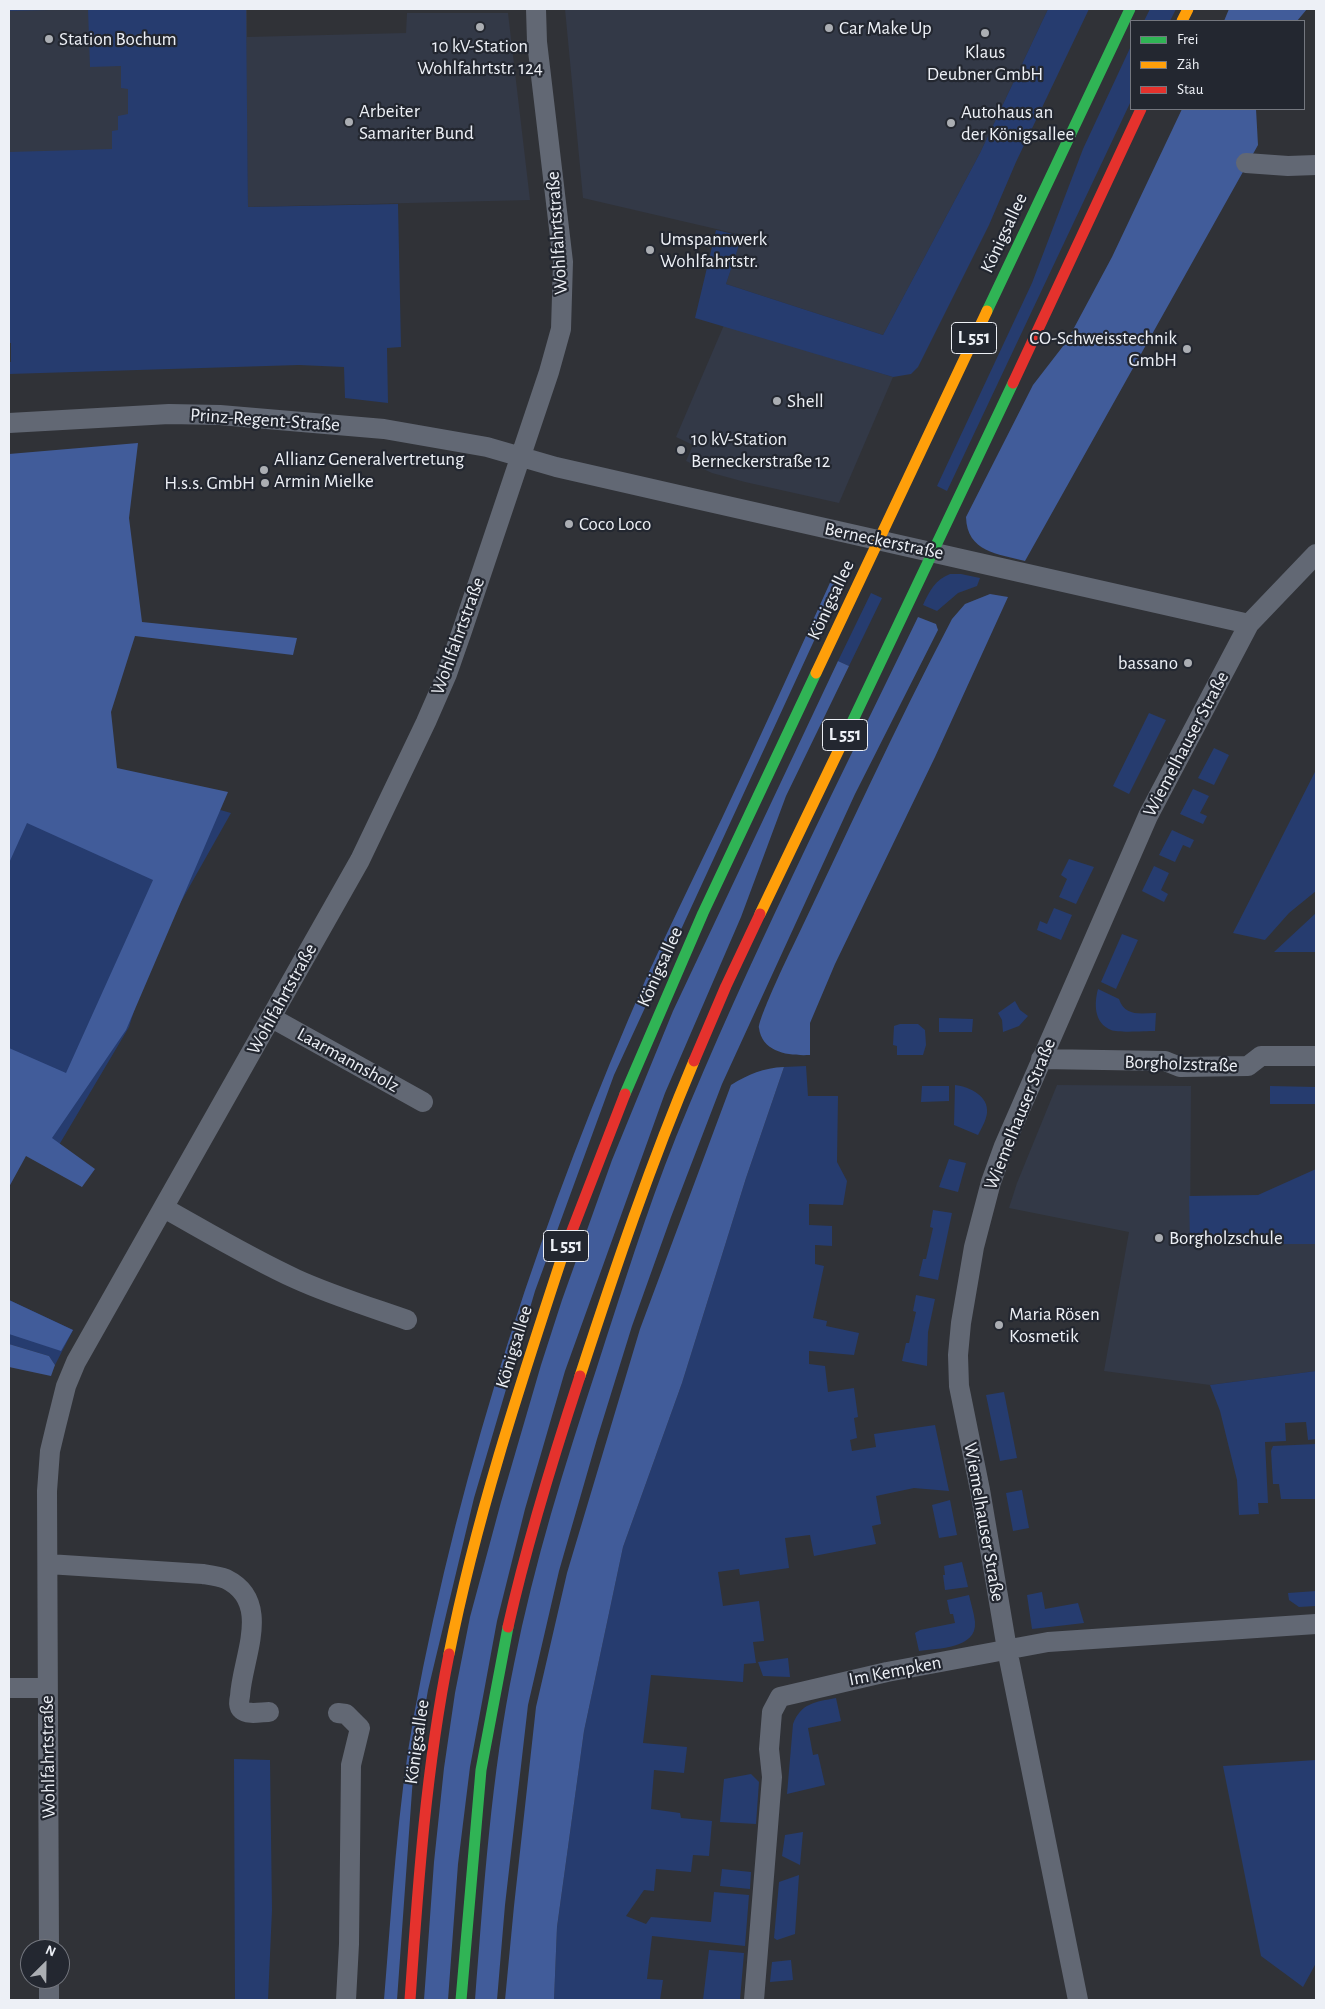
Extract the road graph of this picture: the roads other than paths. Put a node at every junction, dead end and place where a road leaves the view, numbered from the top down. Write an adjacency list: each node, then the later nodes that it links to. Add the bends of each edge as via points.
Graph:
1 (536, 9): 7 (street, Wohlfahrtstraße, via 537,42 563,262 563,293 561,329)
2 (1130, 9): 8 (main road, Königsallee / L 551)
3 (1141, 110): 9 (main road, L 551)
4 (1246, 163): 5 (street)
5 (1316, 165)
6 (9, 423): 7 (street, Prinz-Regent-Straße, via 220,414 384,429 487,447)
7 (519, 456): 8 (street, Berneckerstraße); 12 (street, Wohlfahrtstraße, via 462,631 426,722 360,860)
8 (879, 540): 9 (street, Berneckerstraße); 27 (main road, Königsallee / L 551, via 662,1005 599,1155 548,1297 487,1499 457,1614 442,1689 420,1859)
9 (933, 552): 11 (street, Berneckerstraße); 28 (main road, L 551, via 703,1038 626,1232 590,1342 518,1583 501,1662 481,1770)
10 (1316, 554): 11 (street, Wiemelhauser Straße)
11 (1249, 624): 14 (street, Wiemelhauser Straße, via 1148,816)
12 (272, 1018): 15 (street, Laarmannsholz); 16 (street, Wohlfahrtstraße)
13 (1316, 1056): 14 (street, Borgholzstraße, via 1260,1056 1248,1066 1180,1067 1165,1062)
14 (1041, 1059): 20 (street, Wiemelhauser Straße, via 1004,1146 987,1196 974,1247 958,1355 959,1386)
15 (423, 1102)
16 (164, 1208): 17 (street, via 296,1279); 18 (street, Wohlfahrtstraße, via 91,1333 66,1386 50,1451)
17 (407, 1320)
18 (48, 1564): 22 (street, Wohlfahrtstraße); 23 (street, via 203,1574 225,1579 242,1591 250,1608 253,1626 239,1705 246,1712)
19 (1316, 1624): 20 (street, Im Kempken, via 1048,1642)
20 (1007, 1649): 29 (street, Im Kempken, via 780,1697 772,1712 769,1749 772,1777); 30 (street, Wiemelhauser Straße)
21 (9, 1688): 22 (street)
22 (47, 1688): 25 (street, Wohlfahrtstraße)
23 (269, 1712)
24 (338, 1713): 26 (street, via 346,1714 360,1728 351,1765)
25 (49, 1939)
26 (346, 2000)
27 (410, 2000)
28 (461, 2000)
29 (754, 2000)
30 (1078, 2000)

